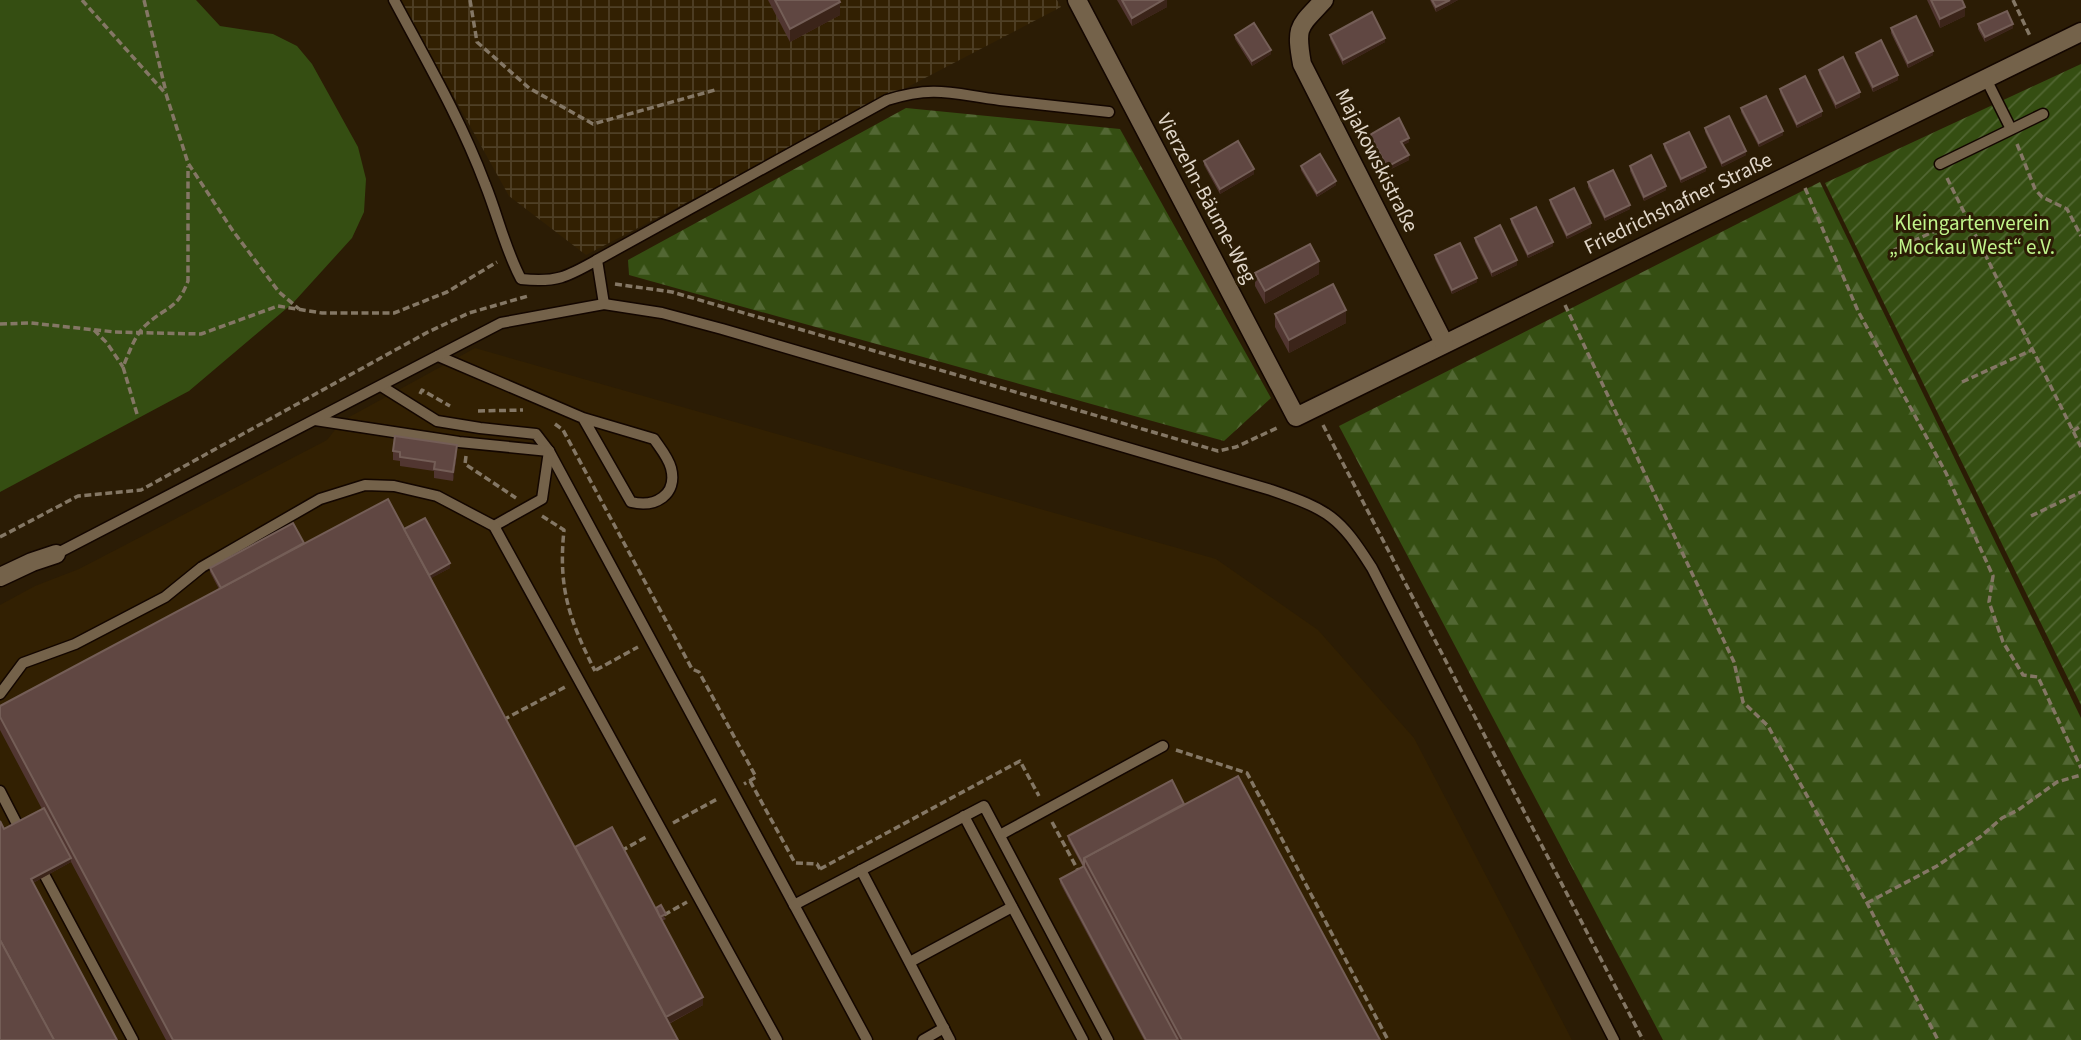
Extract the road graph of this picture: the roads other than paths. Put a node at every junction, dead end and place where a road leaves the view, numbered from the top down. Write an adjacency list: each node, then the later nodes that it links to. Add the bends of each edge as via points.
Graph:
1 (394, 0): 10 (lane, via 465,135 508,256 521,279 548,282)
2 (1077, 0): 15 (street, Vierzehn-Bäume-Weg)
3 (1324, 0): 12 (street, Majakowskistraße, via 1303,21 1298,41 1303,64)
4 (2081, 32): 5 (street, Friedrichshafner Straße)
5 (1986, 79): 8 (lane); 12 (street, Friedrichshafner Straße)
6 (1109, 112): 10 (lane, via 948,91 915,92 887,100)
7 (2043, 114): 8 (lane)
8 (2011, 130): 9 (lane)
9 (1940, 164)
10 (597, 260): 11 (lane)
11 (604, 304): 13 (lane, via 501,323); 41 (lane, via 722,329 1271,490 1330,514 1351,535 1372,568)
12 (1444, 343): 15 (street, Friedrichshafner Straße)
13 (438, 356): 14 (lane); 16 (lane)
14 (381, 386): 17 (lane); 18 (lane, via 437,421 536,434)
15 (1296, 417)
16 (583, 418): 16 (lane, via 631,502 642,505 663,497 670,488 671,466 654,439)
17 (315, 420): 18 (lane); 20 (lane)
18 (549, 451): 19 (lane, via 542,499); 30 (lane)
19 (494, 526): 22 (lane, via 437,496 394,486 365,485 320,499 202,567 165,597 75,644 23,663); 36 (lane)
20 (57, 554): 21 (street)
21 (0, 577)
22 (2, 697)
23 (1163, 746): 27 (lane)
24 (0, 791): 26 (lane)
25 (964, 816): 27 (lane, via 984,806); 28 (lane); 31 (lane)
26 (18, 826)
27 (1000, 835): 40 (lane)
28 (861, 870): 30 (lane); 32 (lane)
29 (45, 876): 35 (lane)
30 (794, 905): 37 (lane)
31 (1012, 907): 32 (lane); 34 (lane)
32 (909, 962): 33 (lane)
33 (944, 1028): 38 (lane); 39 (lane)
34 (1080, 1039)
35 (133, 1040)
36 (777, 1040)
37 (866, 1040)
38 (923, 1040)
39 (950, 1040)
40 (1108, 1040)
41 (1614, 1040)

